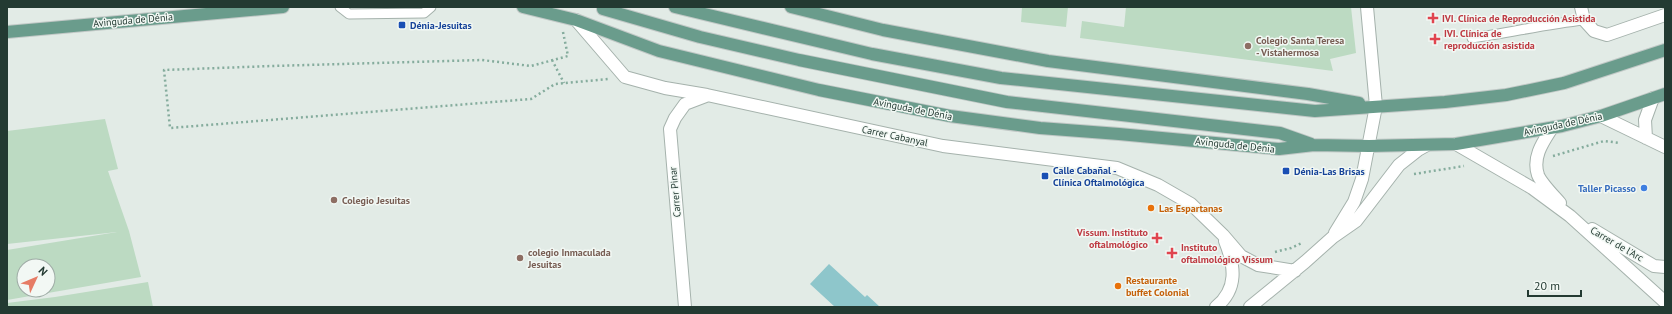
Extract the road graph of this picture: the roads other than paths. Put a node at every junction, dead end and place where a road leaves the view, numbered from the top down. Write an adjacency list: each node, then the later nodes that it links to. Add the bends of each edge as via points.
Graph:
1 (283, 7): 13 (main road, Avinguda de Dénia)
2 (340, 7): 3 (lane, via 349,14 424,13)
3 (431, 7)
4 (523, 7): 11 (main road, Avinguda de Dénia)
5 (675, 7): 18 (main road, via 872,54 1001,78 1315,111)
6 (791, 7): 18 (main road, via 883,30 1048,61 1308,94)
7 (1367, 7): 18 (street)
8 (1581, 7): 12 (street)
9 (603, 9): 23 (main road, Avinguda de Dénia, via 700,37 799,60 1000,101 1280,133)
10 (1665, 15): 12 (street, via 1607,35 1594,31)
11 (576, 20): 16 (street, Carrer Cabanyal, via 625,77 665,88); 23 (main road, Avinguda de Dénia, via 659,51 819,90 950,116 1040,128 1280,150)
12 (1584, 20): 14 (lane)
13 (7, 32)
14 (1472, 38)
15 (1665, 50): 18 (main road, via 1564,83 1506,95)
16 (707, 95): 28 (street, Carrer Cabanyal, via 943,146 1117,168 1158,185 1191,204); 33 (street, Carrer Pinar, via 685,104 670,129)
17 (1659, 96): 19 (main road, Avinguda de Dénia); 21 (street, via 1645,120)
18 (1376, 106): 25 (street)
19 (1601, 116): 20 (main road, Avinguda de Dénia); 21 (street)
20 (1552, 128): 22 (main road, Avinguda de Dénia); 27 (street, via 1539,149 1536,162 1538,176)
21 (1646, 138): 26 (street)
22 (1456, 144): 24 (main road, Avinguda de Dénia); 27 (street, via 1532,188)
23 (1314, 145): 25 (main road, Avinguda de Dénia)
24 (1427, 145): 25 (main road, Avinguda de Dénia); 29 (street, via 1399,165 1356,221)
25 (1369, 146): 29 (street, via 1354,202)
26 (1665, 147)
27 (1570, 216): 30 (street, Carrer de l'Arc, via 1654,266); 32 (street)
28 (1223, 235): 31 (street, Carrer Cabanyal, via 1241,256 1258,266); 34 (street, via 1230,254 1232,285 1229,294)
29 (1333, 237): 31 (street)
30 (1665, 267)
31 (1295, 271): 35 (street)
32 (1665, 302)
33 (685, 307)
34 (1216, 307)
35 (1250, 307)

